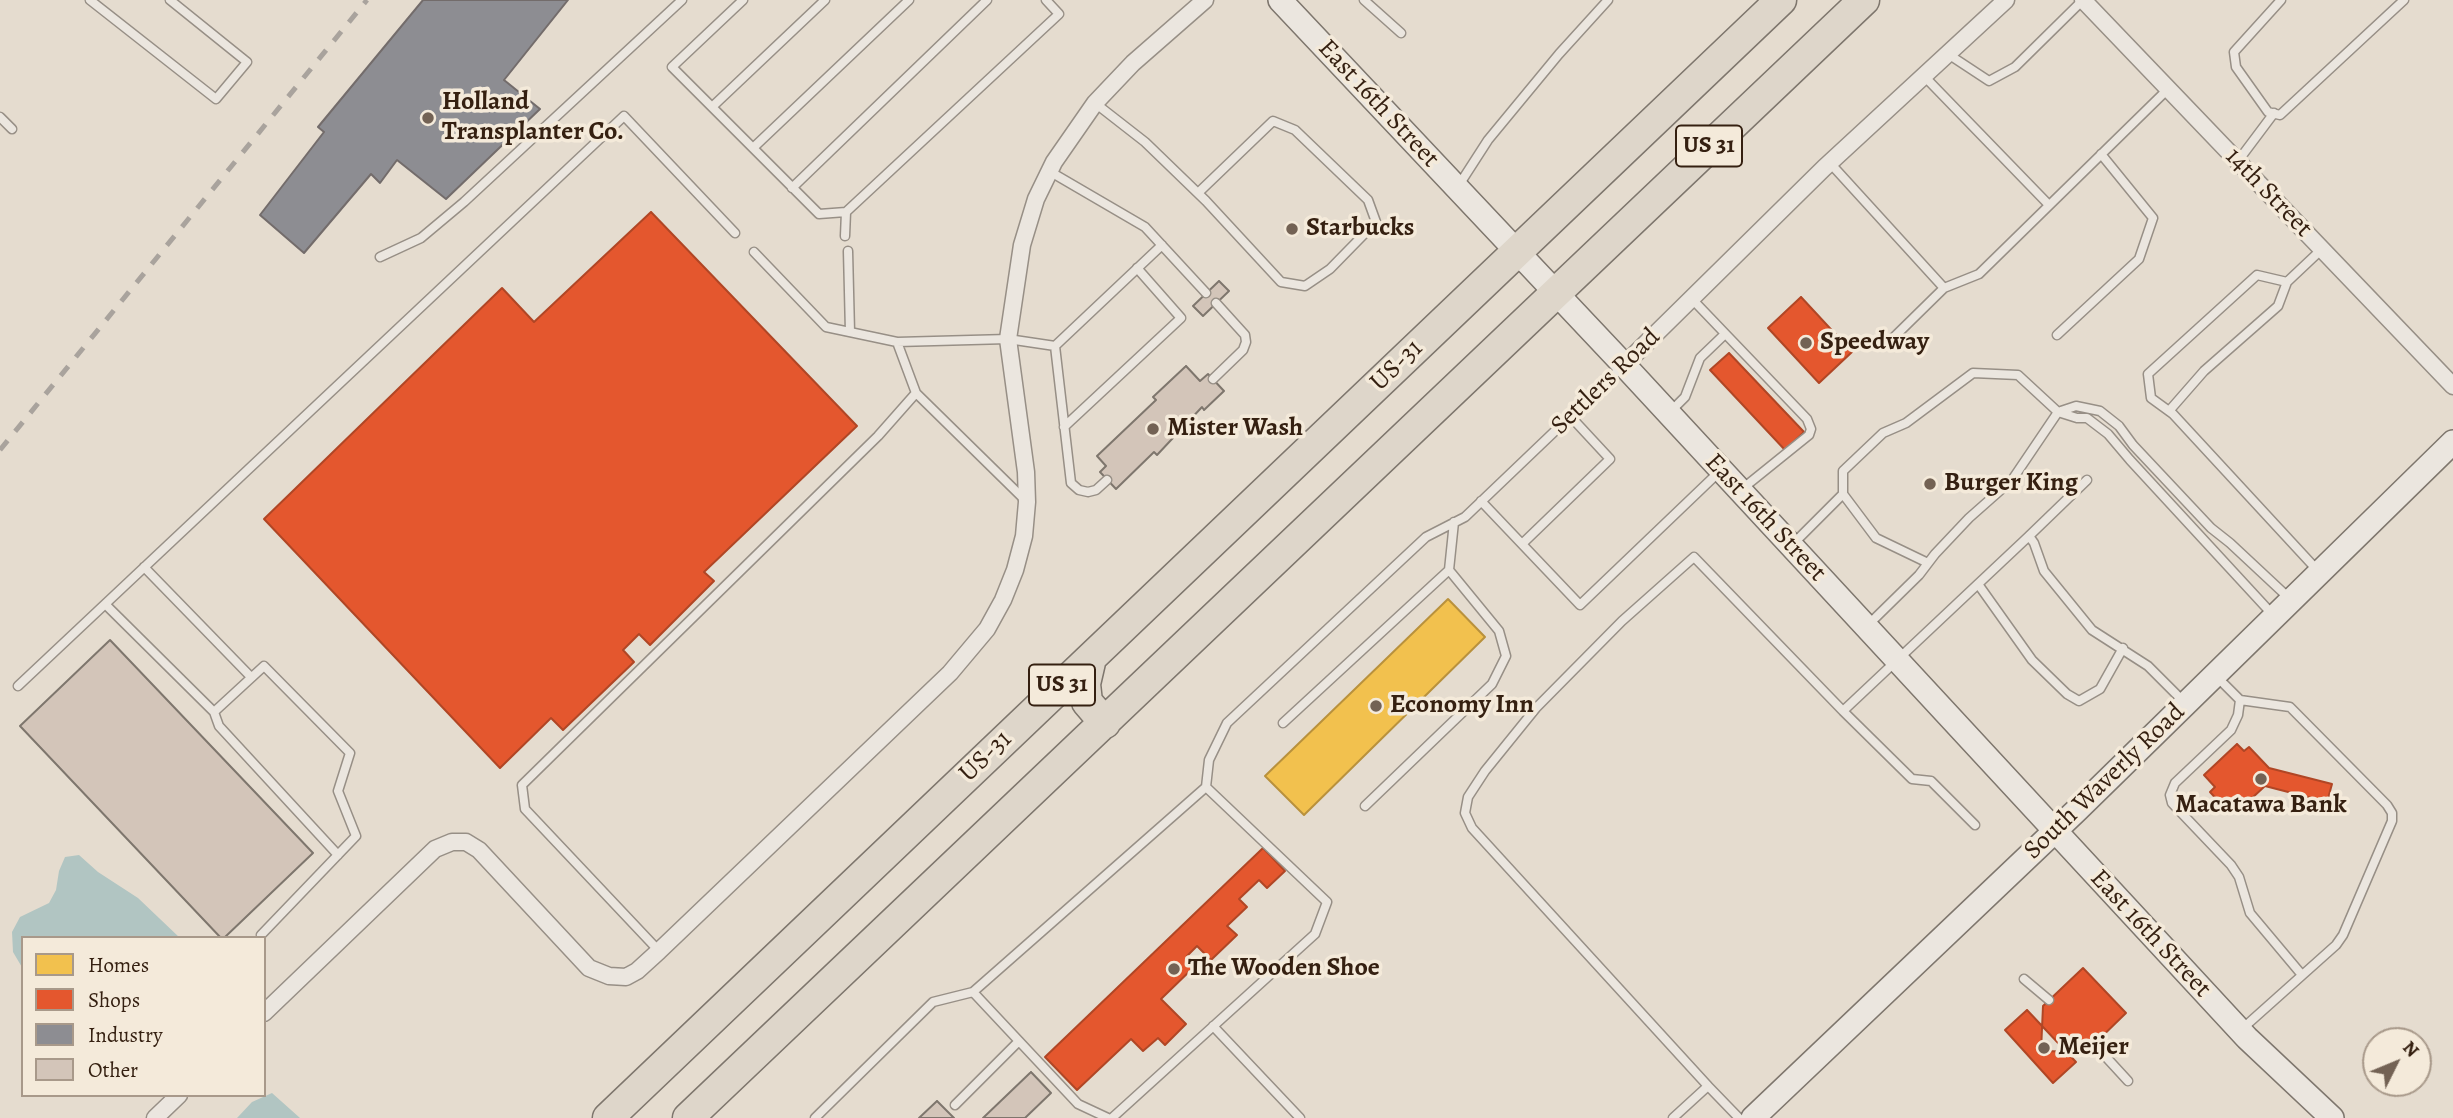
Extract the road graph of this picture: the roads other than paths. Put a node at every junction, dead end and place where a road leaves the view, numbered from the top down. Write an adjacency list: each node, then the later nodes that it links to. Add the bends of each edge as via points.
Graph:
1 (90, 0): 2 (lane, via 216,99 247,62)
2 (170, 0)
3 (681, 0): 45 (lane, via 464,202 421,238)
4 (743, 0): 24 (lane, via 672,67)
5 (825, 0): 24 (lane)
6 (909, 0): 28 (lane)
7 (987, 0): 33 (lane)
8 (1046, 0): 37 (lane, via 1059,14)
9 (1205, 0): 23 (street)
10 (1280, 0): 34 (main road, East 16th Street)
11 (1364, 0): 19 (lane)
12 (1608, 0): 34 (lane, via 1488,140)
13 (1781, 0): 44 (highway, US 31)
14 (1864, 0): 50 (highway, US 31)
15 (2006, 0): 20 (street, Settlers Road)
16 (2083, 0): 20 (lane, via 2015,67 1989,81); 22 (street, 14th Street)
17 (2281, 0): 25 (lane, via 2234,52 2236,68 2268,112)
18 (2404, 0): 25 (lane, via 2280,115)
19 (1401, 33)
20 (1948, 54): 21 (street, Settlers Road)
21 (1924, 76): 31 (street, Settlers Road); 36 (lane)
22 (2168, 89): 29 (lane); 30 (street, 14th Street)
23 (1094, 103): 32 (street); 35 (lane, via 1145,142)
24 (712, 107): 28 (lane)
25 (2274, 113): 30 (lane)
26 (0, 117): 27 (lane)
27 (12, 129)
28 (753, 148): 33 (lane)
29 (2101, 154): 36 (lane); 55 (lane, via 2153,218 2139,259)
30 (2238, 161): 41 (street, 14th Street)
31 (1830, 163): 48 (lane); 51 (street, Settlers Road)
32 (1049, 171): 40 (lane, via 1145,227); 56 (street, via 1022,244)
33 (792, 188): 37 (lane, via 819,214)
34 (1457, 188): 44 (main road, East 16th Street)
35 (1198, 193): 35 (lane, via 1281,282 1305,286 1331,269 1376,222 1368,201 1295,131 1273,121)
36 (2049, 205): 48 (lane, via 1979,274)
37 (846, 212): 39 (lane)
38 (735, 233): 82 (lane, via 624,116)
39 (845, 236)
40 (1162, 245): 46 (lane); 49 (lane)
41 (2322, 249): 47 (lane); 62 (street, 14th Street)
42 (848, 251): 53 (lane)
43 (754, 252): 53 (lane, via 826,327)
44 (1517, 252): 50 (main road, East 16th Street); 91 (highway, US-31 / US 31)
45 (380, 257)
46 (1137, 268): 59 (lane); 68 (lane, via 1181,318)
47 (2287, 282): 64 (lane, via 2278,306 2204,371); 64 (lane, via 2257,275 2148,374 2151,398)
48 (1944, 288): 57 (lane)
49 (1206, 293)
50 (1555, 293): 60 (main road, East 16th Street); 100 (highway, US 31 / US 31)
51 (1692, 299): 54 (lane); 60 (street, Settlers Road)
52 (1216, 303): 61 (lane, via 1246,342)
53 (850, 332): 58 (lane)
54 (1725, 334): 66 (lane, via 1700,358 1685,397); 73 (lane, via 1807,419 1811,429)
55 (2057, 335)
56 (1008, 339): 58 (lane); 59 (lane); 76 (street)
57 (1891, 341)
58 (897, 342): 63 (lane)
59 (1055, 346): 68 (lane)
60 (1624, 365): 66 (main road, East 16th Street); 67 (lane, Settlers Road)
61 (1213, 379)
62 (2453, 386)
63 (916, 393): 76 (lane); 108 (lane, via 878,436 522,785 525,809)
64 (2169, 411): 84 (lane)
65 (2058, 412): 74 (lane, via 2018,375 1973,373 1906,423 1883,433 1843,471); 81 (lane, via 2012,480); 86 (lane, via 2076,406 2099,411 2119,426 2211,528); 88 (lane, via 2087,418 2108,434)
66 (1669, 413): 70 (main road, East 16th Street)
67 (1571, 417): 75 (lane, Settlers Road); 79 (lane, via 1610,459)
68 (1064, 427): 71 (lane, via 1071,483 1088,492)
69 (2453, 442): 84 (main road, South Waverly Road)
70 (1721, 470): 73 (main road, East 16th Street); 79 (lane, via 1580,605)
71 (1107, 480)
72 (2087, 480): 78 (lane)
73 (1740, 491): 80 (main road, East 16th Street)
74 (1843, 494): 80 (lane); 81 (lane, via 1876,538)
75 (1481, 501): 77 (lane, Settlers Road); 79 (lane)
76 (1027, 502): 108 (street, via 1015,570 987,629 906,716)
77 (1454, 522): 83 (lane); 102 (lane, Settlers Road, via 1426,537 1227,723 1209,760)
78 (2029, 536): 85 (lane); 90 (lane, via 2044,571 2092,630)
79 (1522, 544)
80 (1791, 546): 89 (main road, East 16th Street)
81 (1928, 562): 89 (lane)
82 (144, 567): 87 (lane); 94 (lane)
83 (1449, 570): 101 (lane); 103 (lane, via 1499,631 1506,656 1492,684)
84 (2320, 573): 86 (main road, South Waverly Road)
85 (1978, 584): 90 (lane, via 2032,660 2079,701 2100,689); 92 (lane)
86 (2292, 601): 88 (main road, South Waverly Road)
87 (105, 604): 95 (lane); 99 (lane)
88 (2275, 617): 93 (main road, South Waverly Road)
89 (1866, 627): 92 (main road, East 16th Street)
90 (2123, 648): 97 (lane)
91 (1091, 658): 100 (highway, via 1085,684 1087,702); 123 (highway, US-31 / US 31)
92 (1898, 661): 98 (lane); 105 (main road, East 16th Street)
93 (2215, 676): 96 (lane); 97 (main road, South Waverly Road)
94 (251, 677): 99 (lane); 106 (lane, via 264,666 350,753 338,791 356,836)
95 (18, 686)
96 (2240, 699): 109 (lane, via 2231,730 2175,783 2172,803 2231,865 2250,913); 109 (lane, via 2290,707 2392,813 2343,935)
97 (2186, 704): 105 (main road, South Waverly Road)
98 (1843, 711): 104 (lane, via 1912,779 1931,781); 119 (lane, via 1694,558 1622,621 1536,708 1468,797 1465,813 1472,828)
99 (214, 712): 106 (lane, via 219,726)
100 (1105, 723): 124 (highway, US 31 / US 31)
101 (1283, 723)
102 (1206, 787): 111 (lane); 114 (lane, via 1327,902 1315,934)
103 (1365, 806)
104 (1975, 825)
105 (2055, 831): 115 (main road, East 16th Street); 130 (main road, South Waverly Road)
106 (338, 855): 107 (lane)
107 (261, 935)
108 (659, 951): 113 (street, via 626,977 589,968 479,850 466,842 452,842 435,849)
109 (2302, 975): 115 (lane)
110 (2025, 979): 112 (lane)
111 (973, 992): 116 (lane); 125 (lane, via 933,1002)
112 (2049, 1000)
113 (266, 1011)
114 (1213, 1026): 126 (lane); 127 (lane)
115 (2244, 1034): 131 (main road, East 16th Street); 132 (main road, East 16th Street)
116 (1019, 1041): 121 (lane); 126 (lane, via 1077,1104)
117 (2094, 1044): 118 (lane)
118 (2128, 1081)
119 (1708, 1086): 128 (lane); 129 (lane)
120 (177, 1097): 122 (street)
121 (955, 1105)
122 (155, 1118)
123 (608, 1118)
124 (688, 1118)
125 (815, 1118)
126 (1110, 1118)
127 (1300, 1118)
128 (1673, 1118)
129 (1739, 1118)
130 (1753, 1118)
131 (2312, 1118)
132 (2332, 1118)

